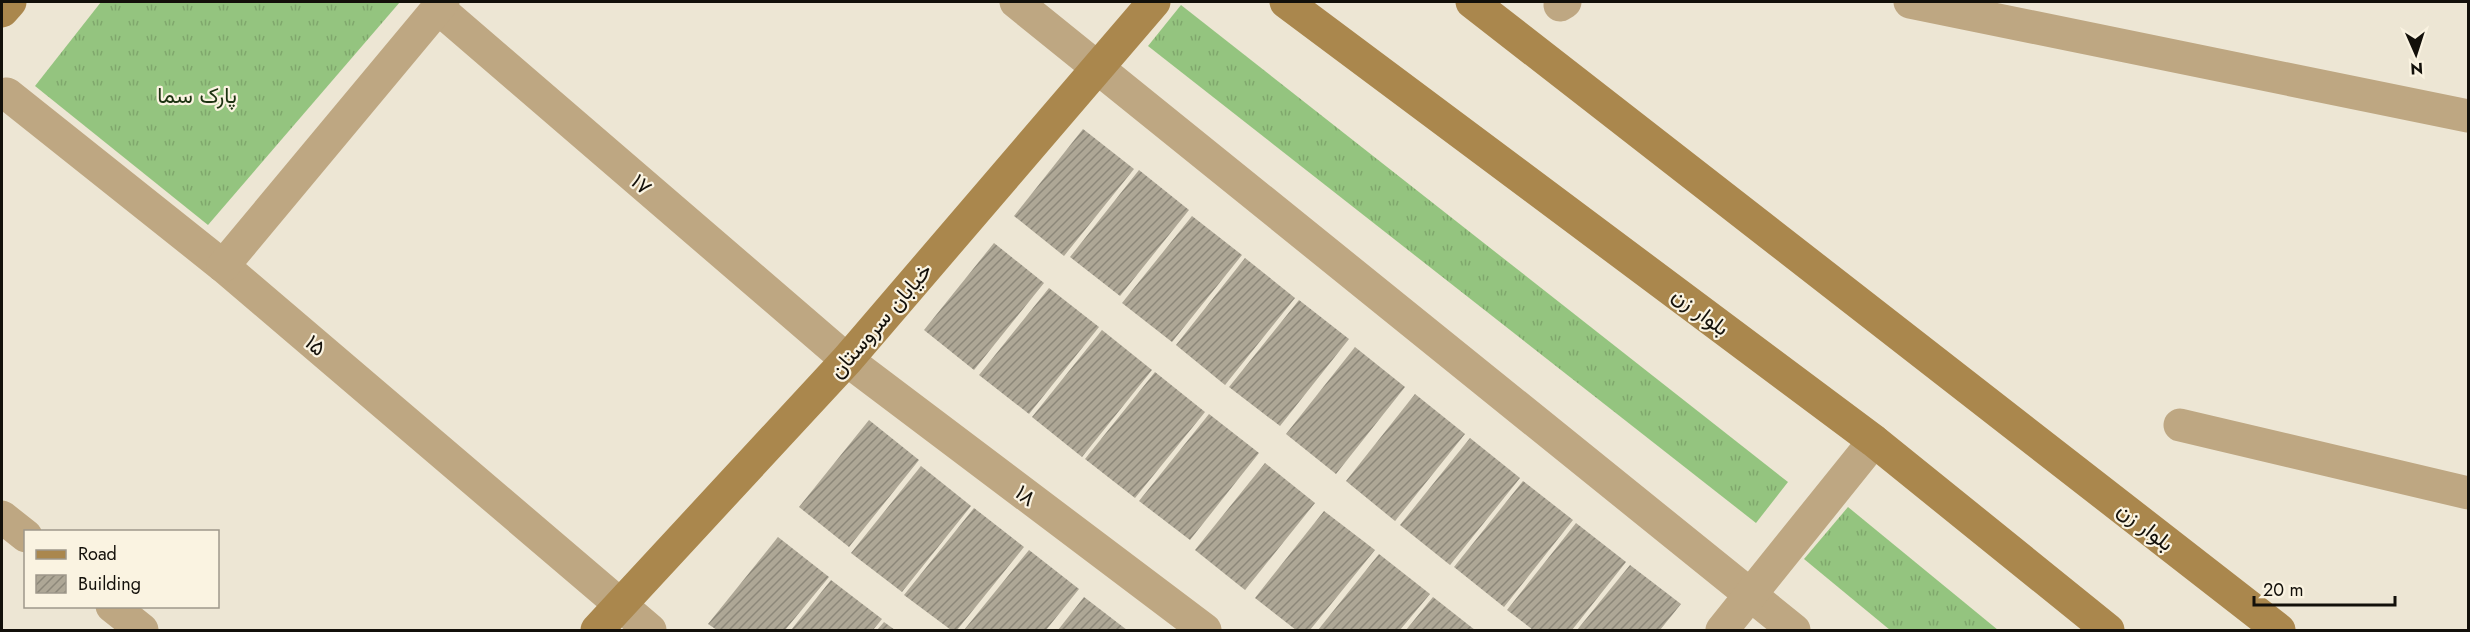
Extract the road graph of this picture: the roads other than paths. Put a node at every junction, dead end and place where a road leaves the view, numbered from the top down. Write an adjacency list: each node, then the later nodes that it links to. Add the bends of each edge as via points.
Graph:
1 (10, 2): 8 (main road)
2 (1016, 2): 9 (street)
3 (1154, 2): 9 (main road, خیابان سروستان)
4 (1286, 2): 15 (main road, بلوار زن)
5 (1472, 2): 29 (main road, بلوار زن)
6 (1910, 2): 11 (street)
7 (440, 4): 12 (street); 13 (street, ۱۷)
8 (2, 11)
9 (1097, 67): 13 (main road, خیابان سروستان); 19 (street)
10 (7, 94): 12 (street, ۱۵)
11 (2469, 116)
12 (223, 266): 20 (street, ۱۵)
13 (846, 360): 20 (main road, خیابان سروستان); 25 (street, ۱۸)
14 (2180, 425): 16 (street)
15 (1874, 441): 19 (street); 28 (main road, بلوار زن)
16 (2469, 493)
17 (2, 517): 18 (street)
18 (24, 534)
19 (1751, 595): 26 (street); 27 (street)
20 (619, 605): 23 (main road, خیابان سروستان); 24 (street, ۱۵)
21 (114, 608): 22 (street)
22 (142, 630)
23 (597, 630)
24 (650, 630)
25 (1206, 630)
26 (1722, 630)
27 (1794, 630)
28 (2108, 630)
29 (2279, 630)

